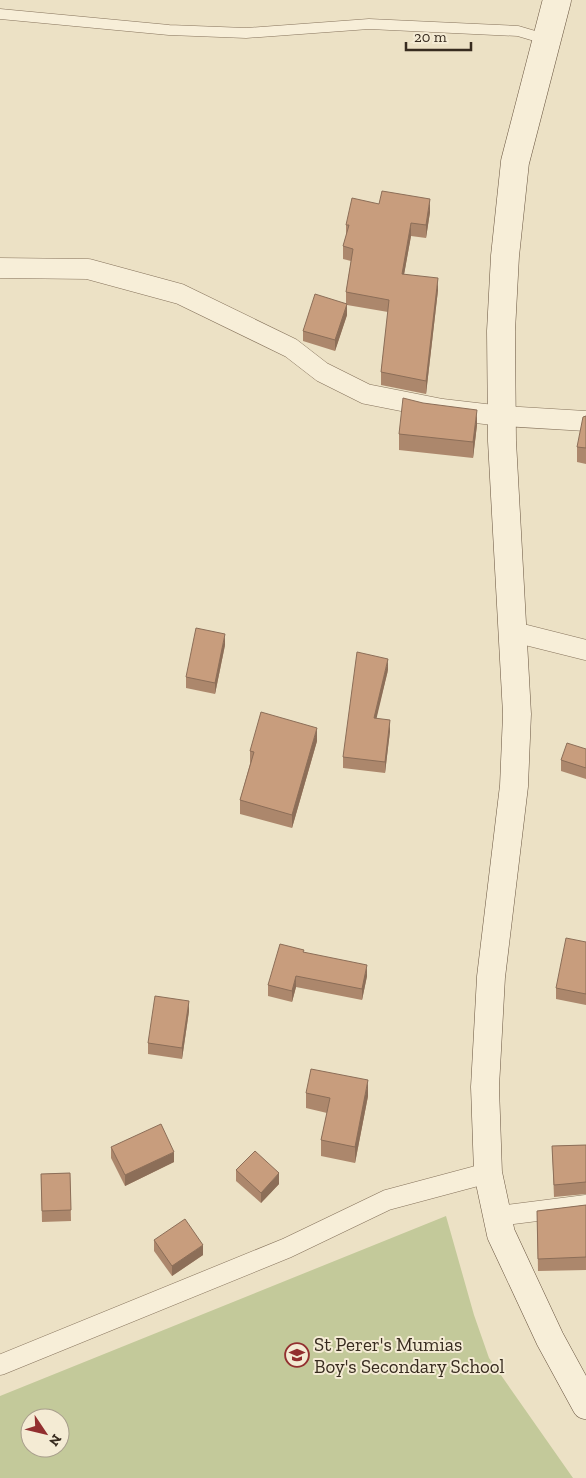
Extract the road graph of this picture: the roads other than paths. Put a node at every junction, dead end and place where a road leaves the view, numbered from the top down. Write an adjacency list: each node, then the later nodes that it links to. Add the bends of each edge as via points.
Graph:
1 (557, 0): 3 (street)
2 (0, 14): 3 (lane, via 169,30 246,33 369,24 518,32)
3 (546, 39): 5 (street, via 522,128 510,197 501,330)
4 (0, 268): 5 (street, via 88,269 180,294 291,348 322,372 366,394 442,409)
5 (502, 416): 6 (street); 7 (street)
6 (586, 421)
7 (514, 632): 8 (street); 9 (street, via 517,714 514,786 491,977 485,1087)
8 (586, 650)
9 (488, 1173): 11 (street); 12 (street, via 387,1200 287,1248)
10 (586, 1205): 11 (street)
11 (498, 1216): 13 (street, via 501,1234 550,1339)
12 (0, 1365)
13 (586, 1405)

